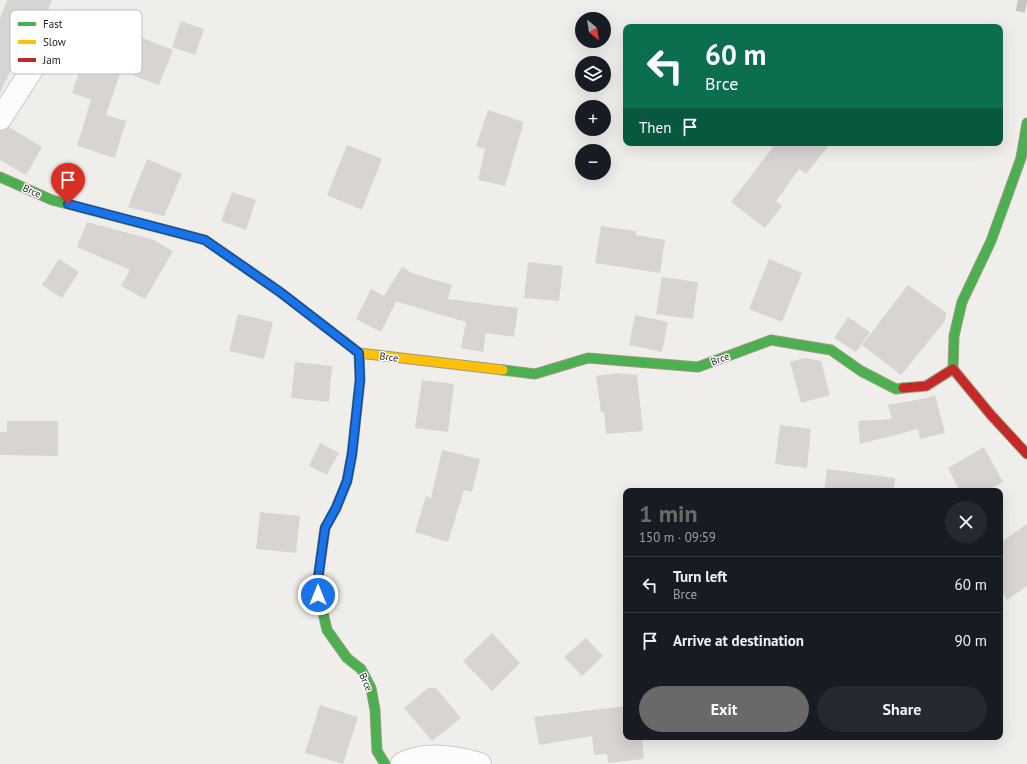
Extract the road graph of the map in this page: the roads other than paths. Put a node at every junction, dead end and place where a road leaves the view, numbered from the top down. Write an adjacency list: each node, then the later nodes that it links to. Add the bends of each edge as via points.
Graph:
1 (29, 74): 2 (street)
2 (0, 119)
3 (1027, 123): 6 (street, via 1021,158 991,241 962,302 954,336)
4 (0, 177): 5 (street, Brce, via 52,200 205,240 280,292)
5 (359, 353): 6 (street, Brce, via 535,374 588,358 698,367 771,340 831,350 861,371 896,389 926,386); 8 (street, Brce, via 360,380 352,454 347,481 325,528 317,586 327,630 347,658 361,669 371,688 377,751)
6 (953, 369): 7 (street)
7 (1027, 454)
8 (385, 764)
9 (402, 764): 10 (street, via 427,756 462,759)
10 (480, 764)

